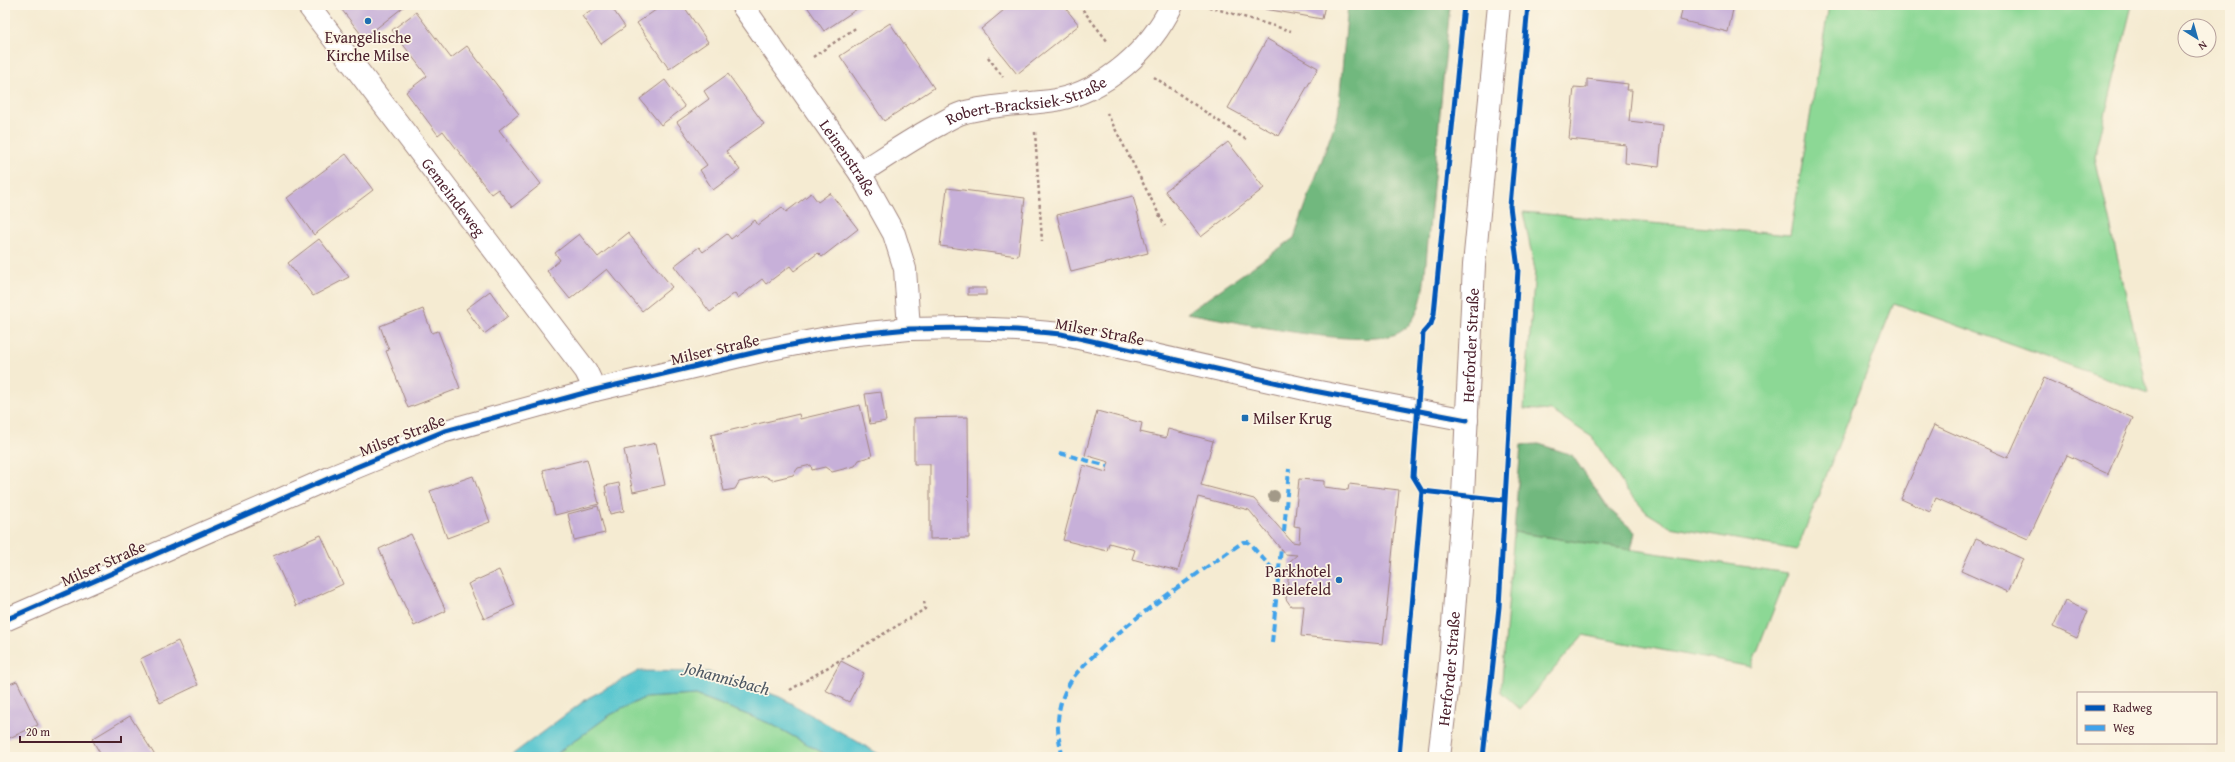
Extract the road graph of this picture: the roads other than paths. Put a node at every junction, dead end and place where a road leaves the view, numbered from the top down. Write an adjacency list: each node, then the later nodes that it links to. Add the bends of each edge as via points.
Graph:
1 (308, 5): 7 (main road, Gemeindeweg, via 586,371)
2 (742, 5): 5 (main road, Leinenstraße)
3 (1172, 5): 5 (main road, Robert-Bracksiek-Straße, via 1155,32 1128,62 1094,86 1077,94 1034,103 992,105 960,113)
4 (1499, 5): 8 (main road, Herforder Straße, via 1474,265)
5 (860, 173): 6 (main road, Leinenstraße, via 894,234 903,262)
6 (909, 329): 7 (main road, Milser Straße, via 822,338); 8 (main road, Milser Straße, via 1017,330 1061,334 1314,391)
7 (595, 390): 9 (main road, Milser Straße, via 442,432)
8 (1467, 420): 10 (main road, Herforder Straße, via 1449,674)
9 (5, 620)
10 (1439, 757)

